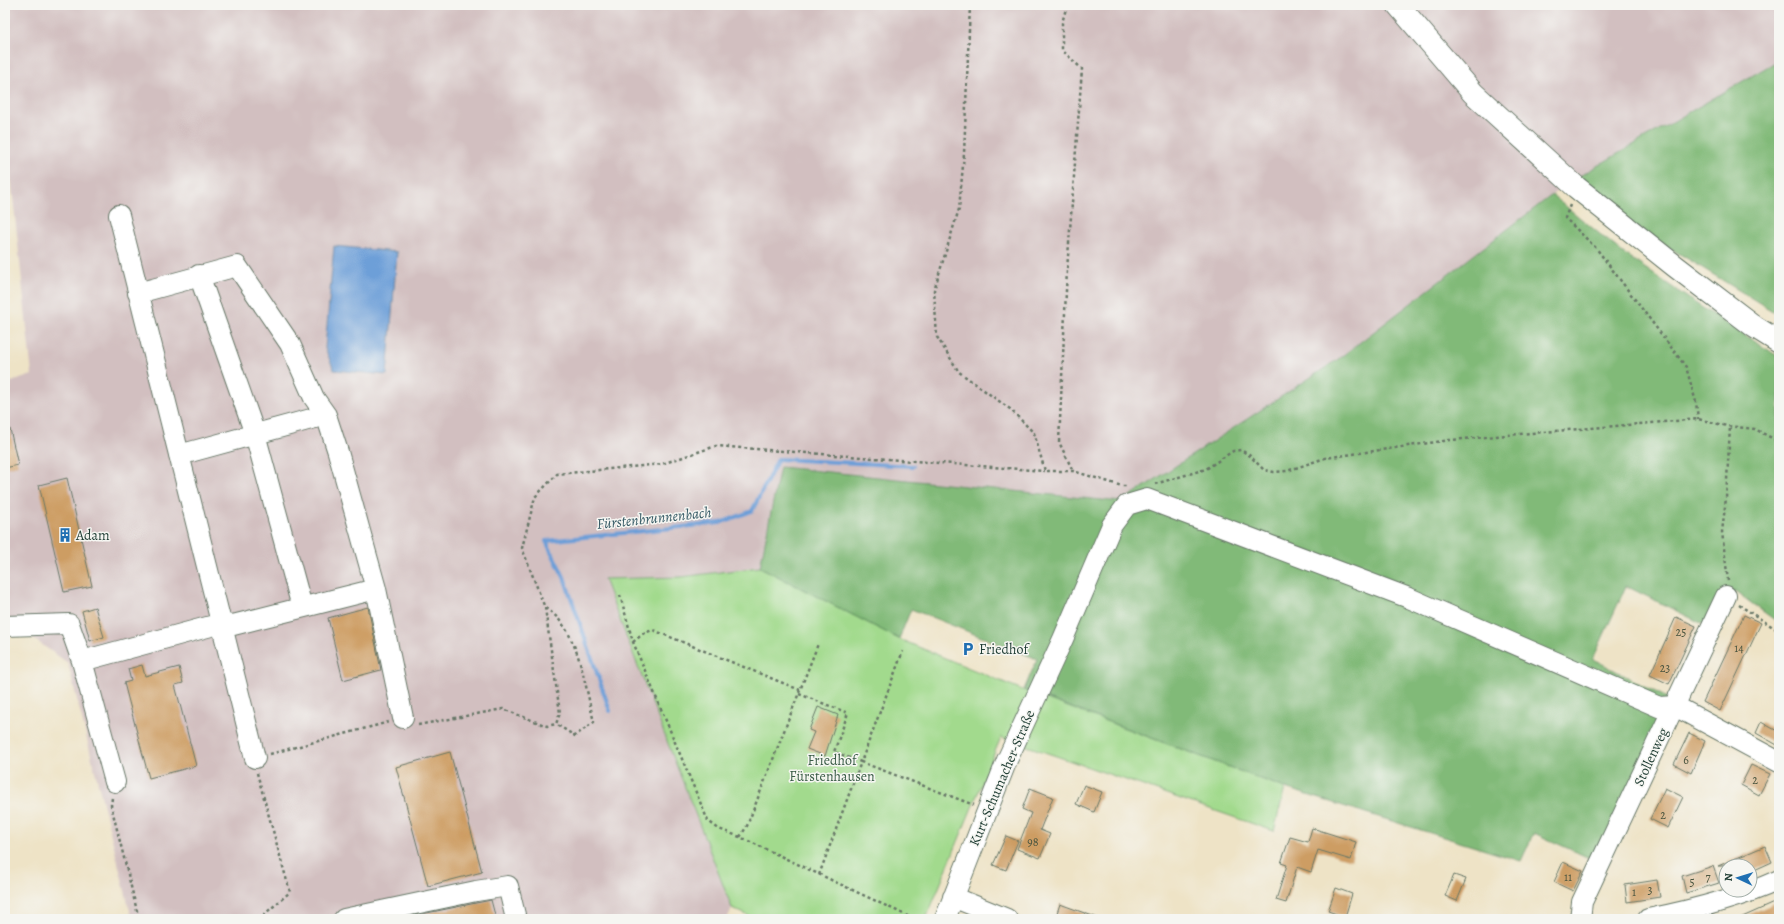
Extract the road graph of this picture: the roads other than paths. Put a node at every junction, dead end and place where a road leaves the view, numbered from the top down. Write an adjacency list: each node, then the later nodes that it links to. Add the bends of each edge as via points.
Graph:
1 (1398, 5): 5 (main road, via 1474,93 1576,187 1687,276)
2 (119, 215): 4 (street)
3 (199, 275): 4 (street); 6 (street, via 237,266 290,344 314,398); 7 (street)
4 (138, 293): 8 (street)
5 (1779, 342)
6 (326, 415): 7 (street); 9 (street)
7 (255, 434): 8 (street); 11 (street)
8 (179, 455): 12 (street)
9 (376, 589): 11 (street); 16 (street)
10 (1726, 596): 15 (street, Stollenweg)
11 (302, 607): 12 (street, via 233,625)
12 (222, 623): 14 (street); 17 (street)
13 (5, 626): 14 (street, via 69,624)
14 (82, 661): 19 (street)
15 (1675, 706): 18 (street); 21 (street, Kurt-Schumacher-Straße, via 1659,707 1409,598 1147,499 1127,506 1112,525 1007,760); 26 (street, Stollenweg, via 1582,902)
16 (410, 722)
17 (255, 758)
18 (1779, 762)
19 (115, 782)
20 (1779, 880): 27 (street, via 1699,909)
21 (953, 897): 24 (street, Kurt-Schumacher-Straße); 25 (street)
22 (344, 919): 23 (street, via 508,886)
23 (516, 919)
24 (945, 919)
25 (1007, 919)
26 (1580, 919)
27 (1648, 919)

